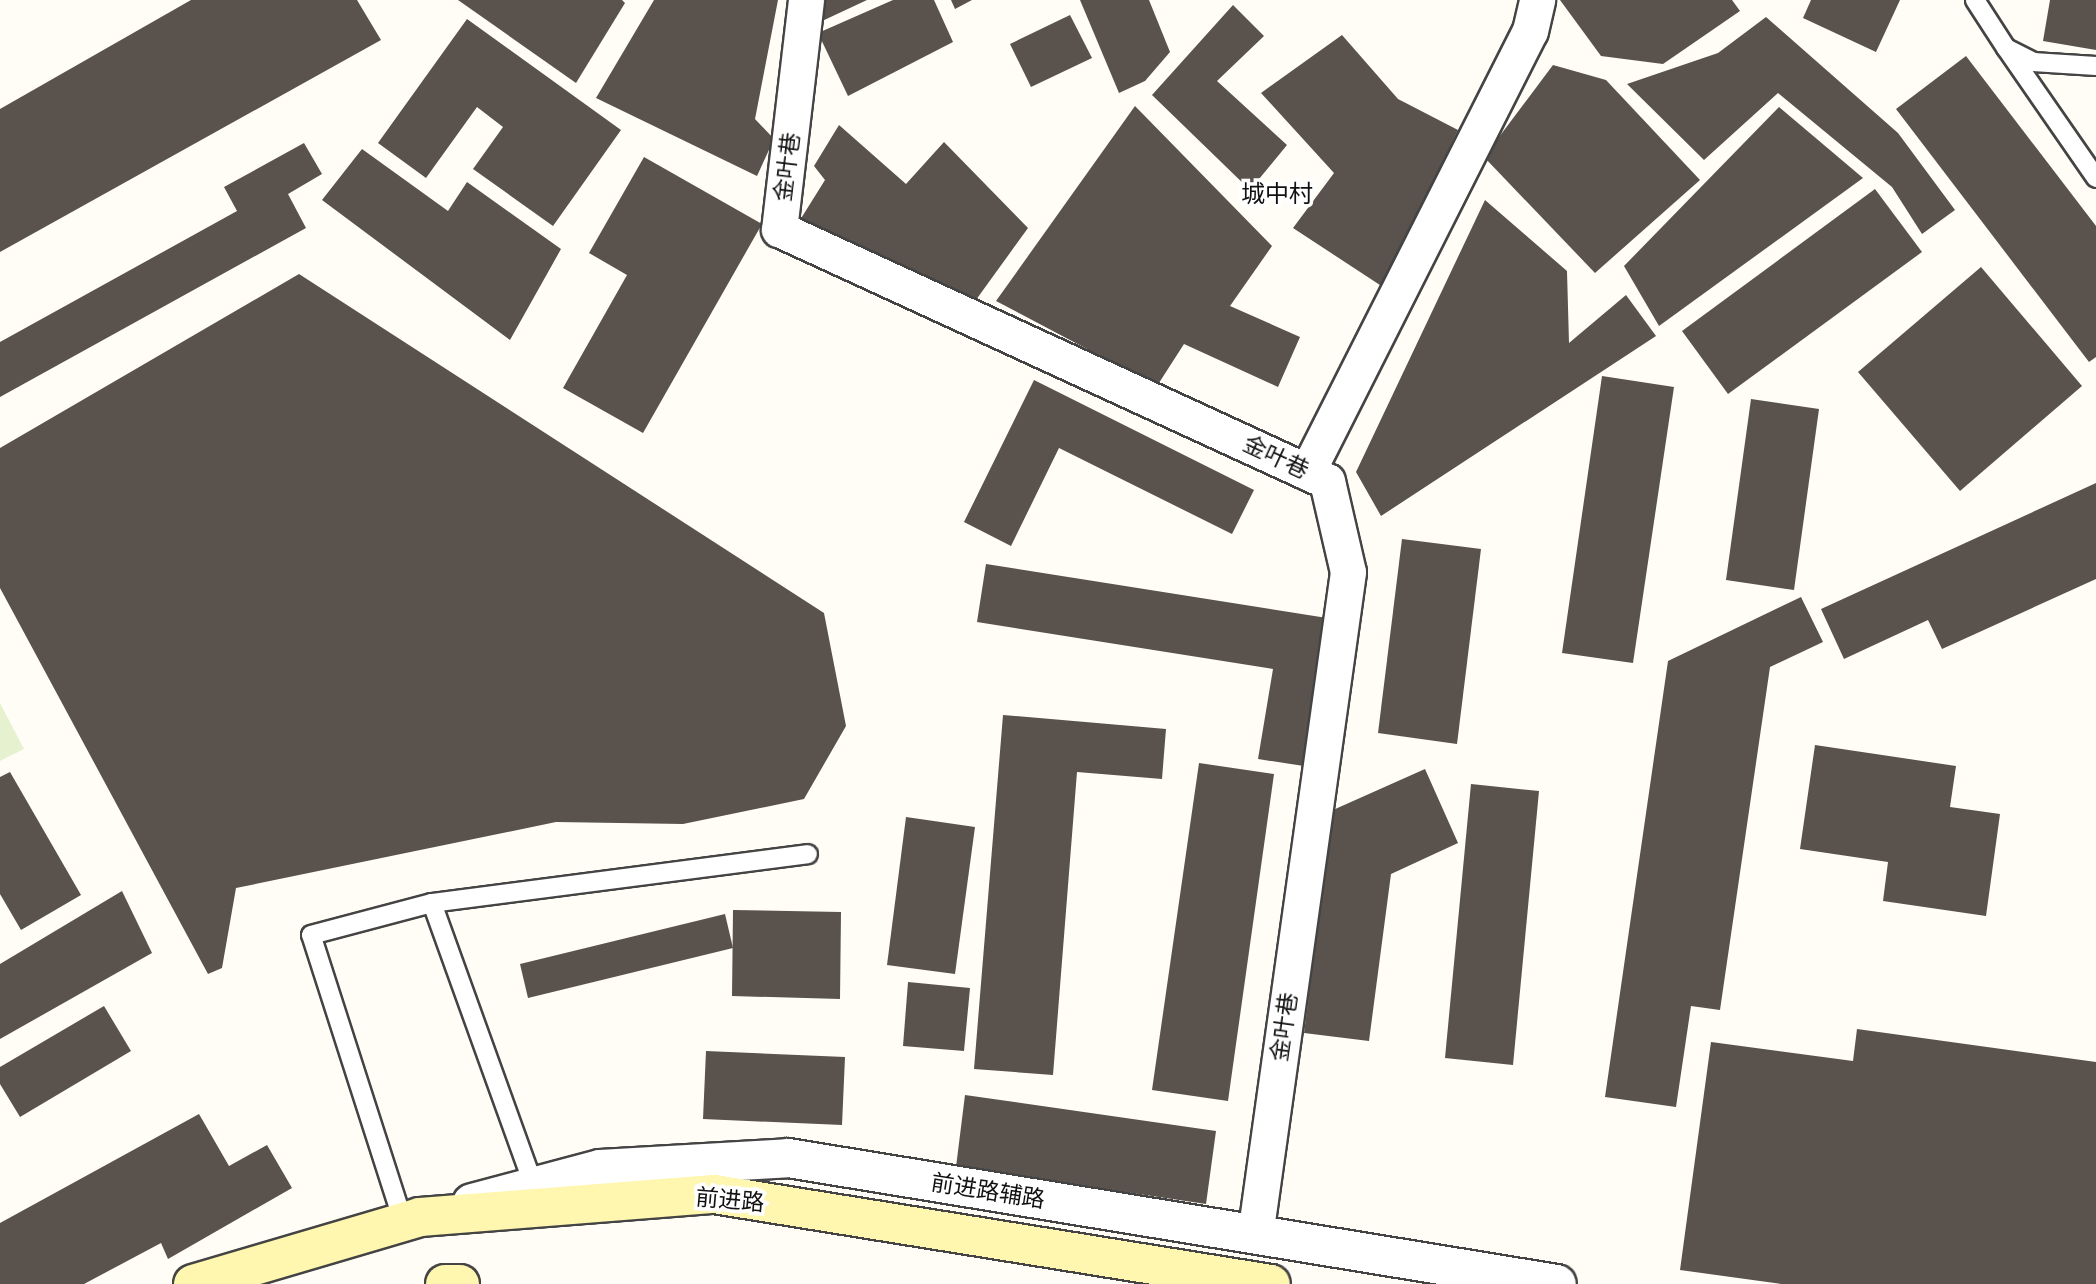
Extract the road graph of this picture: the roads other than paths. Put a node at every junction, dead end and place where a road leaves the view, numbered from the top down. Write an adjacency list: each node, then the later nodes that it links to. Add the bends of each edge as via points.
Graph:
1 (806, 0): 7 (street, 金叶巷, via 779,229)
2 (1537, 0): 7 (street, via 1530,31)
3 (1975, 0): 4 (lane)
4 (2006, 48): 5 (lane, via 2033,62); 6 (lane)
5 (2096, 65)
6 (2096, 178)
7 (1307, 472): 12 (street, 金叶巷, via 1327,481 1348,572)
8 (808, 855): 9 (lane)
9 (432, 904): 10 (lane); 11 (lane, via 311,935)
10 (534, 1186): 11 (street, 前进路辅路); 12 (street, 前进路辅路, via 600,1169 788,1158)
11 (412, 1219): 13 (main road, 前进路); 16 (main road, 前进路, via 714,1194)
12 (1255, 1235): 17 (street, 前进路辅路)
13 (193, 1284)
14 (445, 1284): 15 (main road)
15 (460, 1284)
16 (1271, 1284)
17 (1557, 1284)

